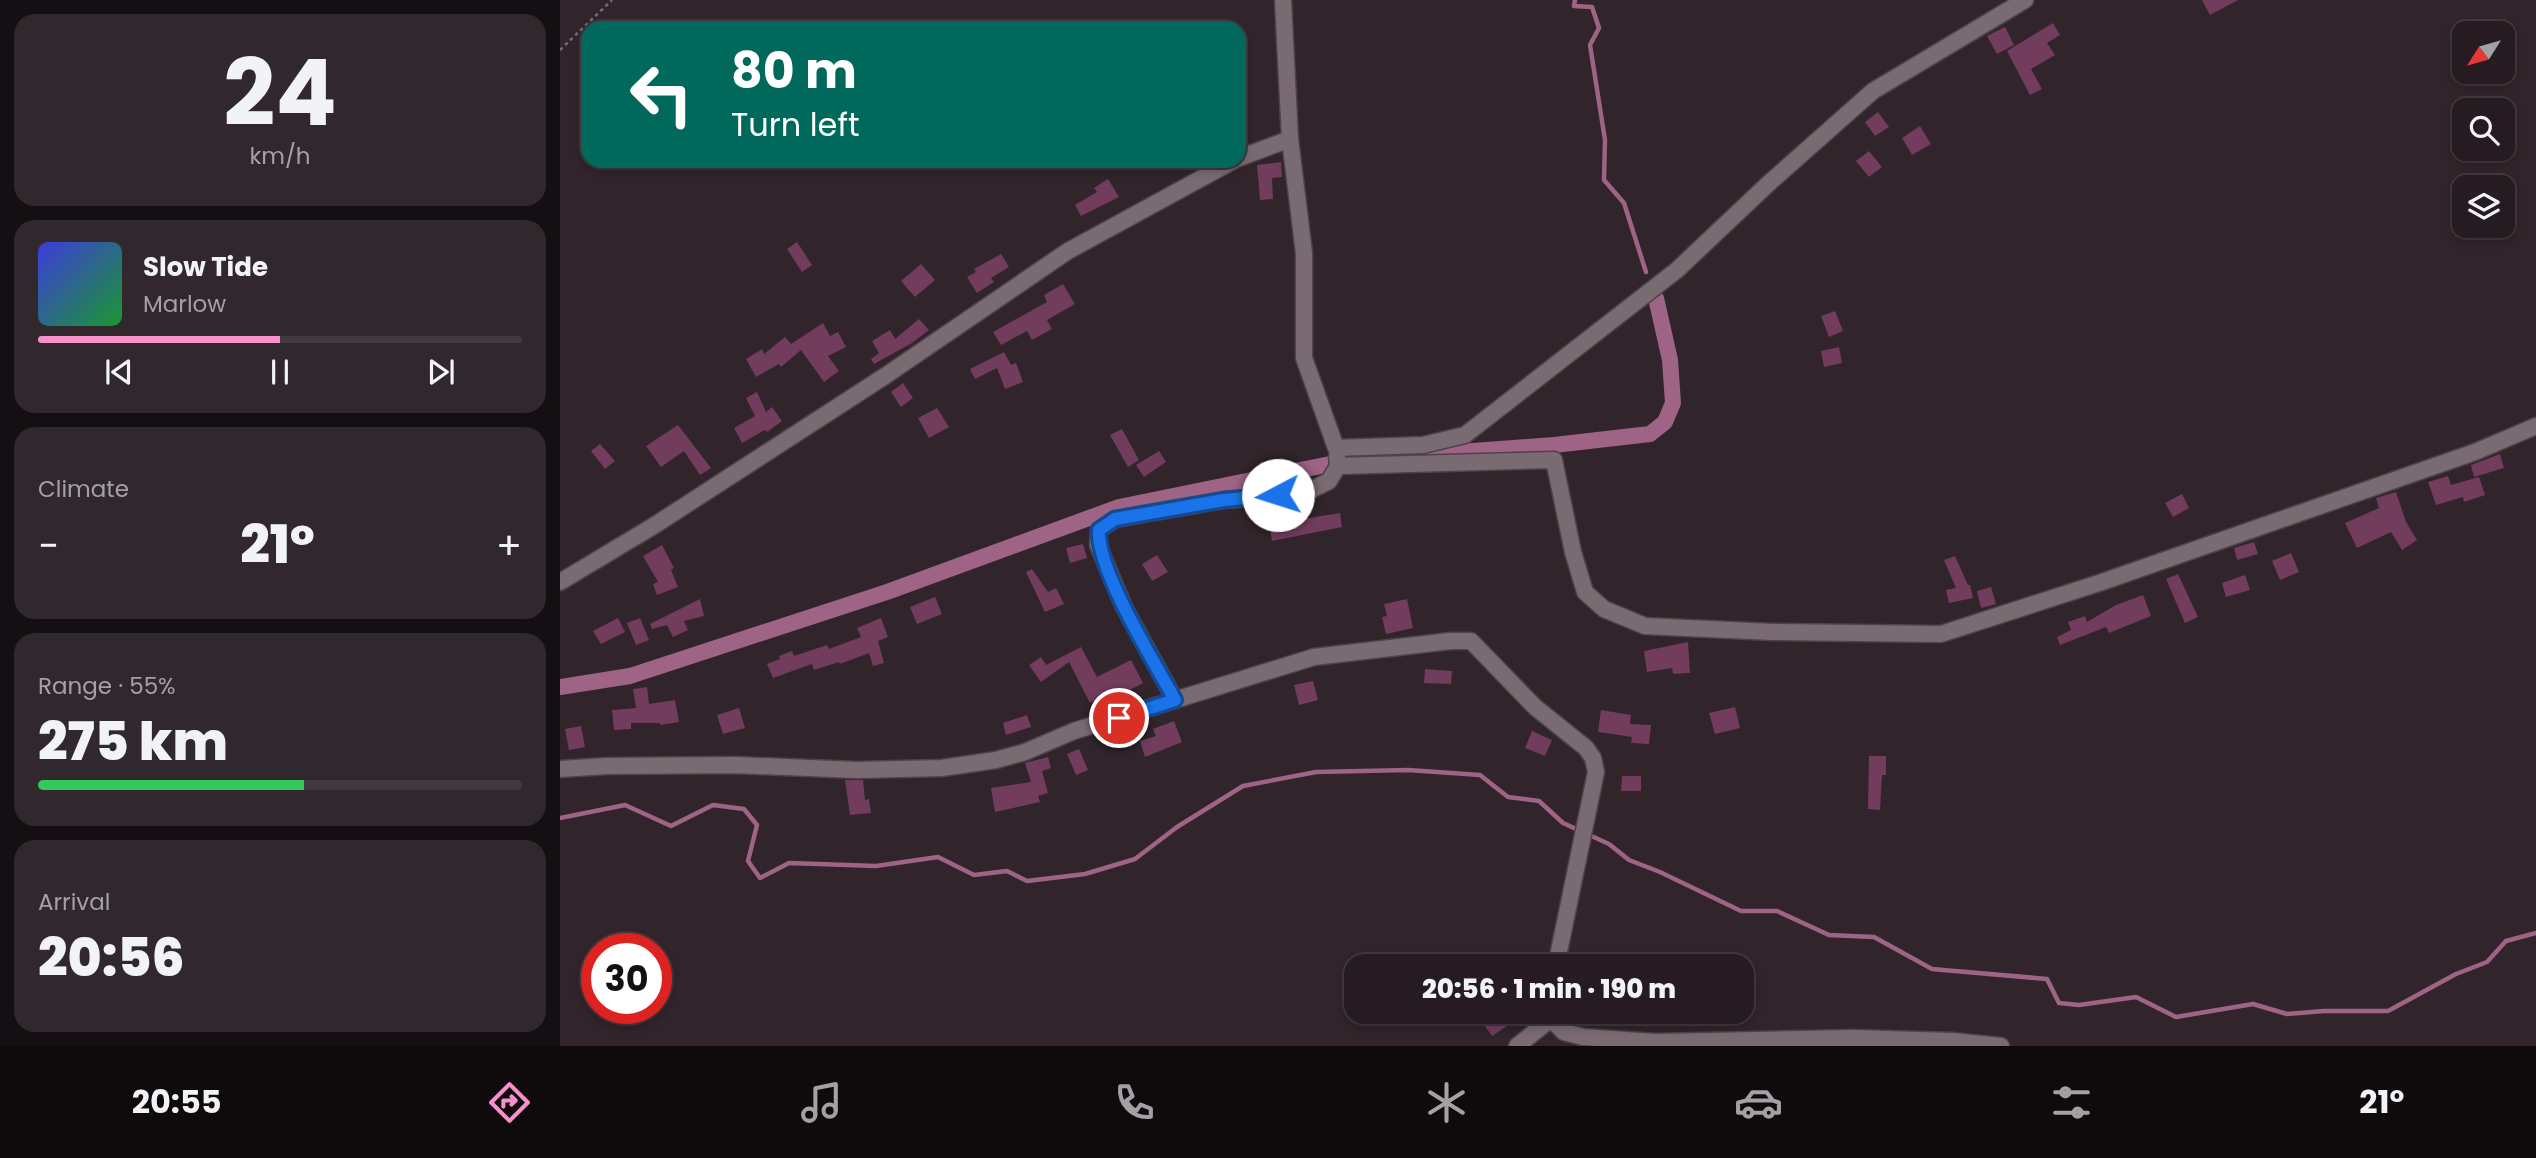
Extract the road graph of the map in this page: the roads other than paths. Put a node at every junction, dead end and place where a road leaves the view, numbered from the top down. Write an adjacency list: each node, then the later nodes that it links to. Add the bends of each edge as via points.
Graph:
1 (1283, 0): 3 (street)
2 (2025, 0): 7 (street, via 1873,91 1677,271 1465,435 1423,445)
3 (1290, 139): 4 (street); 7 (street, via 1304,253 1304,358)
4 (1246, 155)
5 (1220, 168): 9 (street, via 1068,251 885,376)
6 (2536, 426): 8 (street, via 2437,466 1941,634 1645,626 1604,609 1585,592 1554,460)
7 (1336, 448): 8 (street)
8 (1338, 466): 10 (street, via 1329,481 1305,492 1115,519 1099,530 1098,545 1124,607)
9 (560, 582)
10 (1175, 700): 11 (street, via 1073,731 1025,752 942,768 735,765); 12 (street, via 1314,657 1471,641 1535,708 1593,758 1596,772)
11 (560, 769)
12 (1559, 954)
13 (1541, 1024): 15 (street)
14 (1558, 1024): 16 (street, via 1564,1032 1583,1037 1631,1040 1852,1038)
15 (1517, 1046)
16 (2001, 1046)

